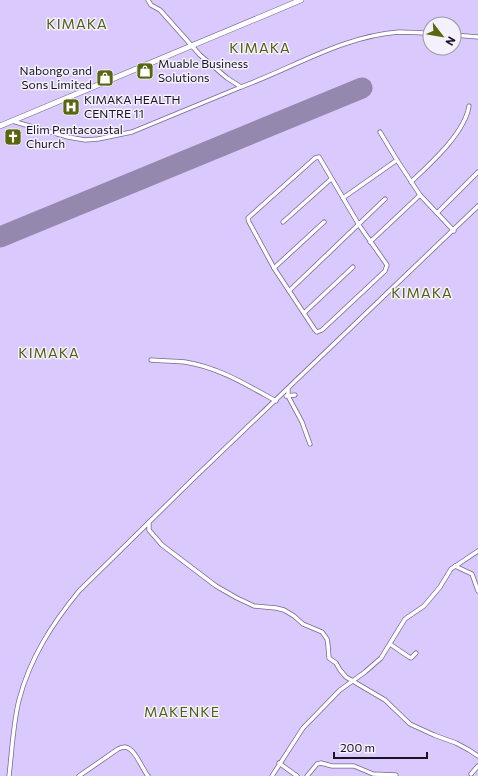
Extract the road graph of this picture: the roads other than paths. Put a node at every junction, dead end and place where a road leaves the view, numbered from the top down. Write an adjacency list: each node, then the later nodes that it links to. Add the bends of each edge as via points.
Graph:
1 (148, 0): 6 (street)
2 (301, 0): 6 (main road)
3 (422, 33): 7 (street, via 392,33 349,43)
4 (462, 36): 5 (street)
5 (478, 37)
6 (191, 46): 7 (street); 9 (main road)
7 (241, 87): 9 (street, via 132,132 98,139 68,137)
8 (469, 106): 15 (street, via 462,124 446,148)
9 (11, 121): 10 (main road)
10 (0, 126)
11 (380, 132): 12 (street)
12 (397, 160): 15 (street); 17 (street)
13 (478, 172): 20 (street)
14 (331, 179): 17 (street); 21 (street); 27 (street, via 321,159 315,158 248,218)
15 (411, 182): 16 (street)
16 (420, 194): 20 (street); 25 (street)
17 (343, 198): 23 (street)
18 (385, 199): 23 (street)
19 (478, 206): 24 (street)
20 (437, 213): 24 (street)
21 (283, 222)
22 (324, 222): 27 (street)
23 (359, 225): 25 (street); 28 (street)
24 (454, 231): 31 (street)
25 (370, 242): 29 (street, via 386,261 385,271 320,332 315,330)
26 (353, 267): 29 (street)
27 (274, 268): 28 (street)
28 (288, 291): 29 (street)
29 (304, 313)
30 (151, 360): 35 (street, via 185,362 218,371)
31 (288, 389): 32 (street); 34 (street)
32 (288, 396): 33 (street); 34 (street); 36 (street)
33 (295, 396)
34 (279, 397): 35 (street)
35 (276, 401): 37 (street)
36 (310, 444)
37 (149, 522): 43 (street, via 149,530 162,545 216,586 254,606 284,610 303,624 322,632 327,639 329,658); 49 (street, via 64,609 40,646 19,700)
38 (478, 551): 39 (street)
39 (455, 566): 40 (street, via 472,574); 41 (street, via 450,569 440,587 424,606 405,619)
40 (478, 591)
41 (390, 644): 42 (street, via 409,657 412,658); 43 (street, via 381,658)
42 (416, 653)
43 (353, 681): 44 (street, via 385,700 410,724 456,743); 45 (street, via 340,690 303,728)
44 (478, 756)
45 (279, 763): 52 (street); 53 (street)
46 (478, 766): 47 (street)
47 (471, 774)
48 (396, 775): 54 (street, via 373,774 354,766 321,763)
49 (10, 776)
50 (79, 776): 51 (street, via 118,749 125,747 135,755)
51 (148, 776)
52 (272, 776)
53 (297, 776)
54 (307, 776)

